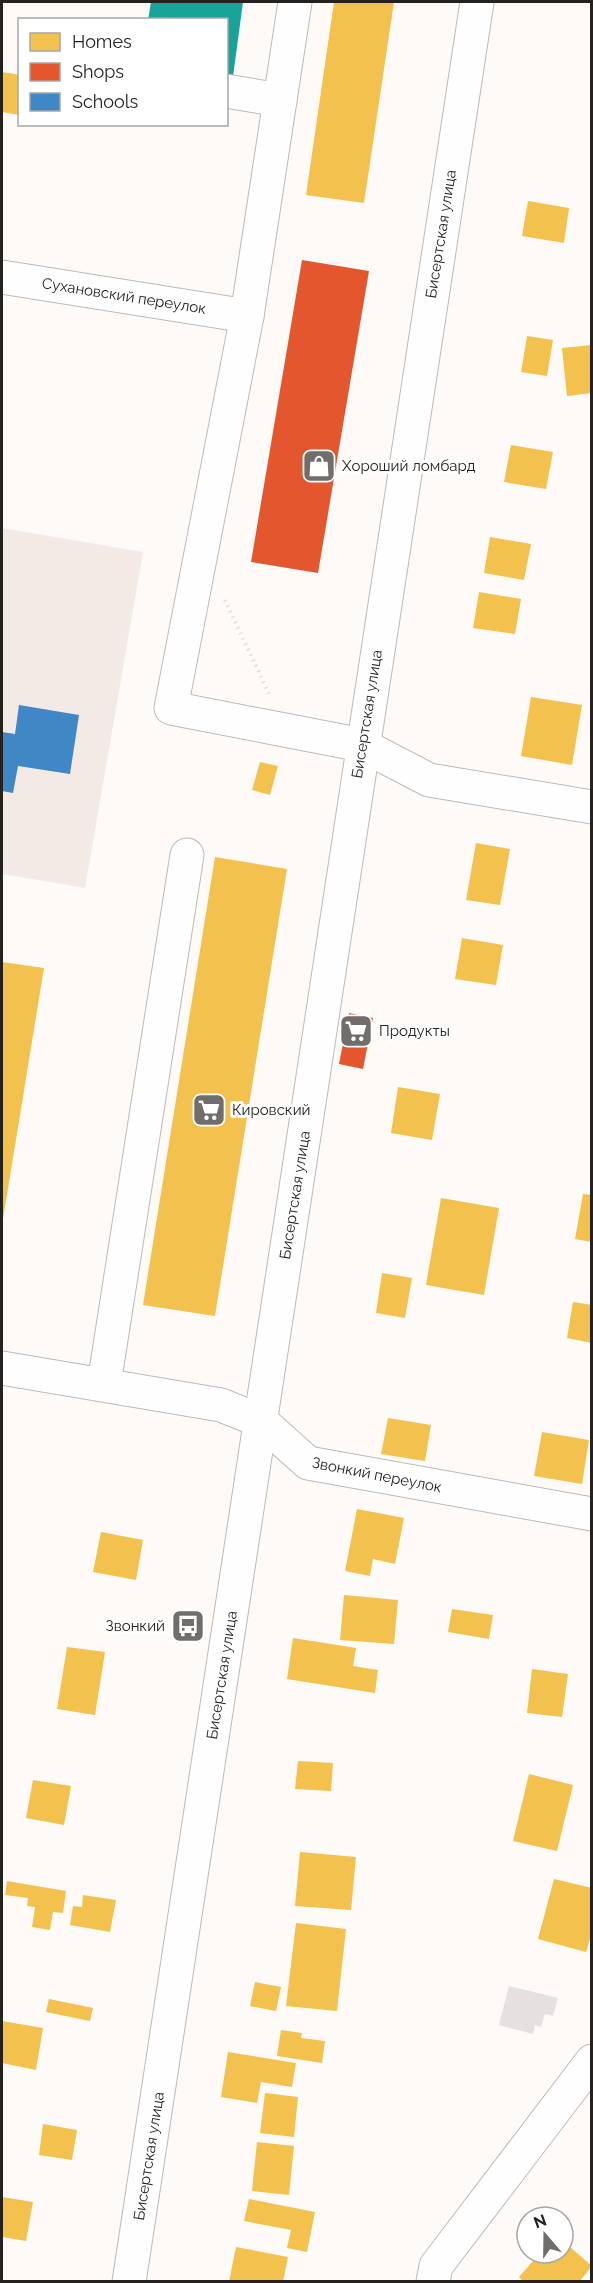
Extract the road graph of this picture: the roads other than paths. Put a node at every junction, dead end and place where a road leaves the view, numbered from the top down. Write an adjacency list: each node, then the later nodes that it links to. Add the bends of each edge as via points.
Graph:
1 (295, 2): 4 (main road)
2 (477, 2): 7 (main road, Бисертская улица)
3 (228, 91): 4 (main road)
4 (280, 100): 6 (main road)
5 (2, 277): 6 (main road, Сухановский переулок)
6 (247, 316): 7 (main road, via 171,708)
7 (362, 745): 8 (main road, via 429,780); 12 (main road, Бисертская улица)
8 (591, 807)
9 (187, 855): 11 (main road)
10 (2, 1368): 11 (main road, Звонкий переулок)
11 (104, 1384): 12 (main road, Звонкий переулок, via 222,1404)
12 (261, 1421): 13 (main road, Звонкий переулок, via 308,1463); 15 (main road, Бисертская улица)
13 (591, 1514)
14 (591, 2061): 16 (main road, via 436,2266)
15 (129, 2282)
16 (433, 2282)

